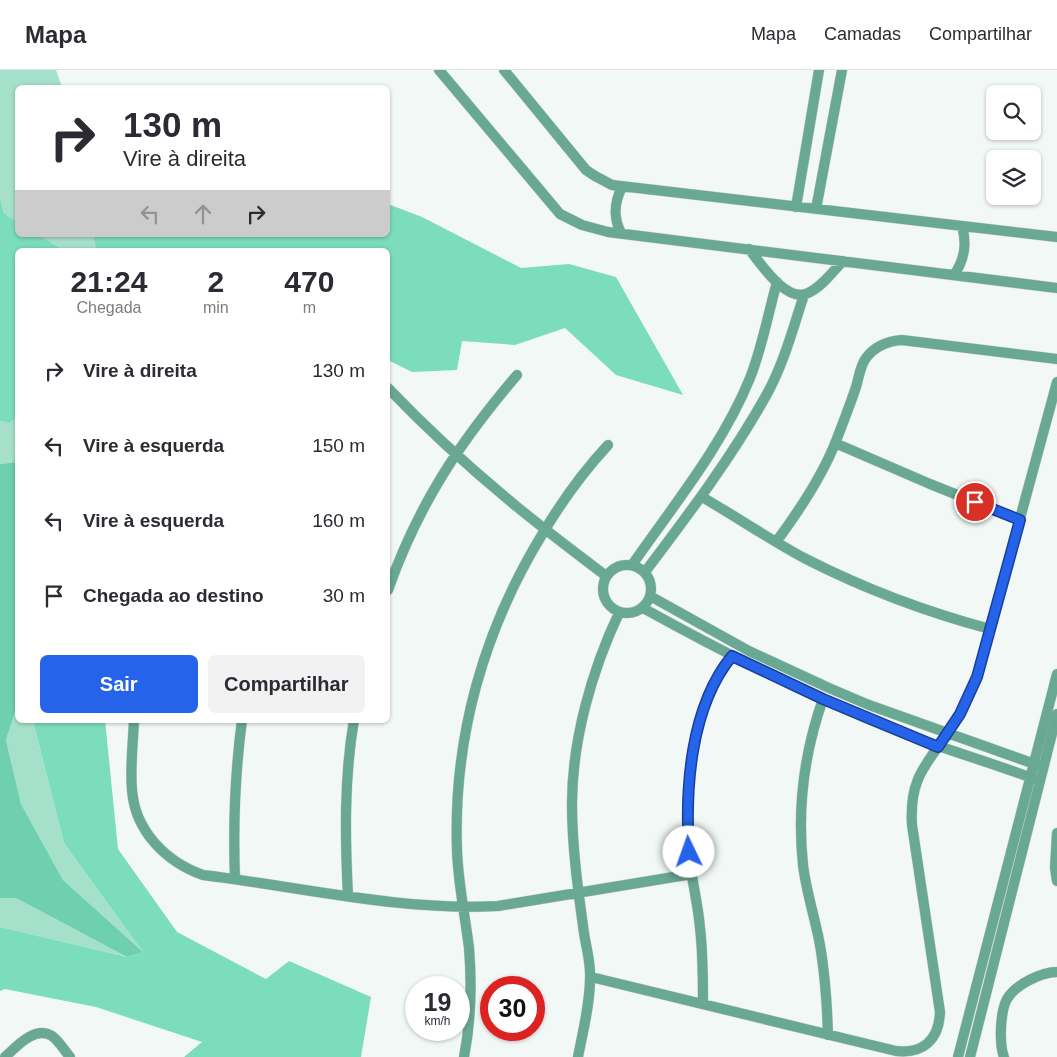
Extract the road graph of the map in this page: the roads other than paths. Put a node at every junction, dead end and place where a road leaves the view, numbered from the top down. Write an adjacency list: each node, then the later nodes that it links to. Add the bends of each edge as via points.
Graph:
1 (439, 70): 9 (street, via 560,214 591,228)
2 (504, 70): 5 (street, via 586,170)
3 (819, 70): 6 (street)
4 (842, 70): 7 (street)
5 (622, 187): 6 (street); 9 (street, via 616,200 615,214)
6 (796, 207): 7 (street)
7 (816, 210): 8 (street)
8 (962, 226): 10 (street); 13 (street, via 965,249)
9 (621, 233): 11 (street)
10 (1057, 237)
11 (749, 249): 12 (street); 14 (street)
12 (842, 261): 13 (street); 16 (street, via 823,282)
13 (954, 275): 15 (street)
14 (777, 282): 16 (street, via 783,288); 28 (street, via 750,378 731,417)
15 (1057, 288)
16 (804, 294): 24 (street, via 780,367 767,393)
17 (1057, 360): 21 (street, via 902,340 887,342 862,362)
18 (517, 375): 23 (street)
19 (1057, 382): 25 (street)
20 (390, 390): 23 (street)
21 (836, 443): 25 (street); 27 (street, via 807,496)
22 (608, 445): 26 (street, via 571,489)
23 (455, 454): 26 (street); 31 (street, via 426,500)
24 (702, 497): 27 (street); 29 (street)
25 (1020, 520): 35 (street)
26 (545, 530): 30 (street); 53 (street, via 501,612 484,656 470,710 460,766 457,822)
27 (776, 542): 35 (street, via 880,593)
28 (632, 565): 29 (street); 30 (street, via 618,567)
29 (644, 572): 32 (street, via 651,585)
30 (606, 576): 34 (street, via 604,598)
31 (390, 585)
32 (650, 596): 33 (street); 43 (street, via 792,672 869,705)
33 (643, 608): 34 (street, via 633,613); 36 (street)
34 (619, 613): 51 (street, via 595,672 576,760 572,804)
35 (990, 630): 43 (street, via 972,690)
36 (732, 656): 38 (street); 48 (street, via 712,686 695,746 688,810)
37 (1057, 674): 45 (street)
38 (823, 699): 44 (street); 57 (street, via 807,753 800,822 803,867 823,969)
39 (1057, 714): 45 (street)
40 (134, 723): 49 (street, via 132,790 140,819 150,837 173,860 193,871)
41 (242, 723): 49 (street, via 234,814)
42 (354, 723): 52 (street, via 346,795)
43 (948, 732): 44 (street); 45 (street)
44 (938, 747): 46 (street); 57 (street, via 917,781 912,814 940,1006 939,1025 928,1043 910,1052)
45 (1039, 765): 46 (street)
46 (1035, 779): 62 (street); 63 (street)
47 (1057, 832): 50 (street)
48 (692, 874): 51 (street); 56 (street, via 700,928)
49 (235, 879): 52 (street)
50 (1057, 881)
51 (579, 892): 53 (street, via 498,906); 55 (street)
52 (348, 896): 53 (street)
53 (463, 907): 60 (street, via 471,989)
54 (1057, 972): 64 (street, via 1048,972 1025,982 1007,999 1000,1027)
55 (591, 977): 56 (street); 61 (street)
56 (703, 1004): 57 (street)
57 (828, 1034)
58 (5, 1057): 59 (street, via 29,1037 41,1033 53,1037)
59 (70, 1057)
60 (464, 1057)
61 (578, 1057)
62 (958, 1057)
63 (970, 1057)
64 (1004, 1057)

